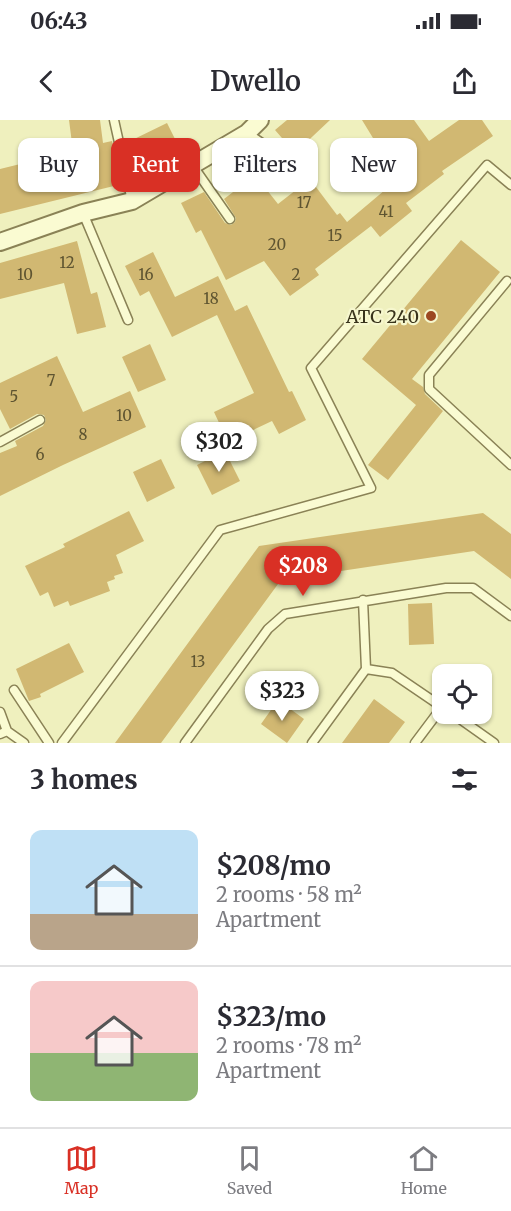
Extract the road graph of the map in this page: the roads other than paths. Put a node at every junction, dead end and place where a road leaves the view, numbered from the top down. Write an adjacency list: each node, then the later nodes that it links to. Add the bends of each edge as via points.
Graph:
1 (114, 120): 9 (lane)
2 (260, 120): 3 (street)
3 (247, 133): 4 (lane); 5 (street)
4 (254, 138)
5 (200, 162)
6 (200, 176): 11 (lane)
7 (511, 185): 29 (lane, via 487,165 311,368 371,488 220,530)
8 (148, 192): 9 (street)
9 (132, 201): 10 (street)
10 (83, 213): 12 (street); 14 (lane)
11 (230, 219)
12 (0, 242)
13 (507, 281): 17 (lane, via 429,375 428,382 429,389)
14 (128, 320)
15 (40, 420): 16 (lane)
16 (0, 442)
17 (511, 465)
18 (363, 600): 19 (lane, via 473,588); 20 (lane); 30 (lane, via 285,614 268,629)
19 (511, 616)
20 (366, 669): 22 (lane, via 392,674); 31 (lane)
21 (14, 690): 28 (lane)
22 (432, 700)
23 (0, 712): 26 (lane)
24 (432, 721): 32 (lane)
25 (467, 724): 33 (lane)
26 (4, 732): 27 (lane)
27 (24, 743)
28 (49, 743)
29 (62, 743)
30 (185, 743)
31 (312, 743)
32 (416, 743)
33 (494, 743)

